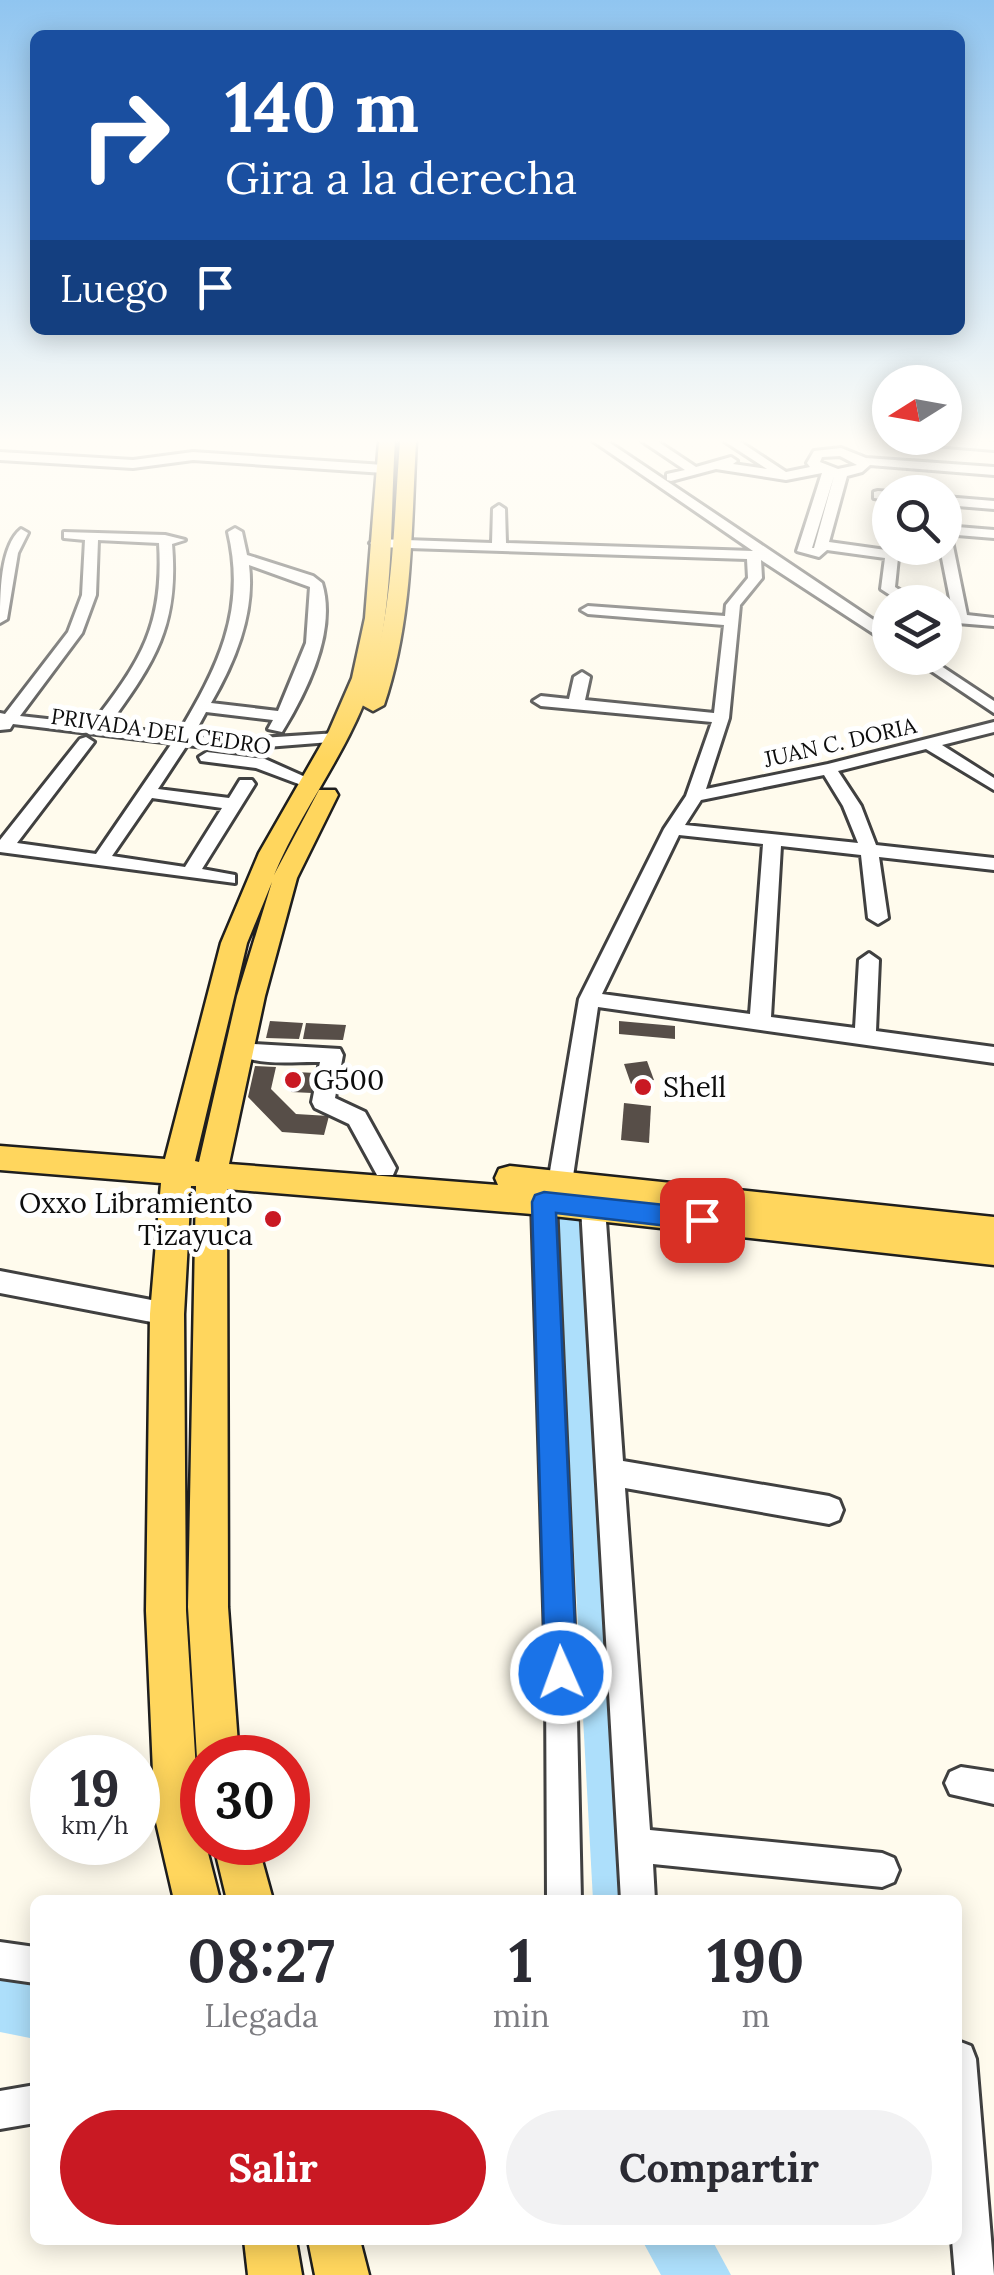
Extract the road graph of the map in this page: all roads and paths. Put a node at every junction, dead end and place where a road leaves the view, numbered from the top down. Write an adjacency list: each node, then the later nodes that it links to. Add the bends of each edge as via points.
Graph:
1 (18, 547): 12 (street, via 8,561 8,598)
2 (91, 547): 24 (street, via 89,595 74,633)
3 (171, 547): 27 (street, via 157,636)
4 (239, 547): 10 (street, PRIVADA DEL CEDRO)
5 (388, 547): 28 (main road, via 362,678)
6 (389, 547): 53 (main road, via 386,666 285,878)
7 (504, 547): 9 (street)
8 (749, 547): 9 (street)
9 (761, 556): 14 (street, via 755,578 733,605); 16 (street)
10 (242, 558): 21 (street, PRIVADA DEL CEDRO, via 236,630); 26 (street, PRIVADA DEL CEDRO, via 317,586 320,614 307,671)
11 (588, 610): 14 (street)
12 (0, 619)
13 (962, 619): 15 (street)
14 (732, 621): 23 (street)
15 (994, 622)
16 (872, 627)
17 (945, 675): 22 (street)
18 (582, 677): 20 (street)
19 (541, 701): 20 (street)
20 (576, 705): 23 (street)
21 (200, 708): 26 (street, PRIVADA DEL CEDRO); 30 (street, PRIVADA DEL CEDRO)
22 (994, 708)
23 (720, 718): 38 (street)
24 (2, 725): 27 (street, PRIVADA DEL CEDRO)
25 (994, 727): 29 (street, JUAN C. DORIA)
26 (276, 729): 28 (street, PRIVADA DEL CEDRO); 31 (street, PRIVADA DEL CEDRO); 32 (street)
27 (91, 736): 30 (street, PRIVADA DEL CEDRO); 42 (street)
28 (337, 738): 35 (main road)
29 (931, 745): 33 (street, JUAN C. DORIA); 36 (street)
30 (174, 746): 31 (street, PRIVADA DEL CEDRO); 37 (street)
31 (224, 752): 32 (street, PRIVADA DEL CEDRO)
32 (258, 763): 35 (street, PRIVADA DEL CEDRO)
33 (828, 770): 38 (street, JUAN C. DORIA); 43 (street, via 851,800)
34 (246, 784): 39 (street)
35 (312, 784): 57 (main road, via 271,853 234,943)
36 (994, 784)
37 (146, 792): 39 (street); 44 (street)
38 (695, 796): 40 (street)
39 (234, 804): 46 (street)
40 (673, 829): 41 (street); 50 (street)
41 (772, 841): 43 (street); 51 (street)
42 (3, 846): 44 (street)
43 (872, 849): 45 (street); 48 (street)
44 (100, 860): 46 (street)
45 (994, 864)
46 (190, 874): 47 (street)
47 (228, 879)
48 (878, 918)
49 (869, 960): 52 (street)
50 (589, 999): 51 (street); 59 (street)
51 (760, 1023): 52 (street)
52 (865, 1038): 54 (street)
53 (240, 1046): 57 (main road); 58 (street, via 332,1055 324,1102 357,1118)
54 (994, 1055)
55 (0, 1138): 57 (main road)
56 (0, 1158): 57 (main road)
57 (196, 1163): 58 (main road); 59 (main road); 64 (main road); 67 (main road)
58 (384, 1168): 59 (main road)
59 (552, 1192): 60 (main road); 61 (main road); 77 (street)
60 (593, 1208): 62 (main road); 65 (street)
61 (994, 1230)
62 (994, 1252)
63 (0, 1282): 64 (street)
64 (167, 1314): 68 (main road)
65 (608, 1472): 66 (street); 72 (street)
66 (829, 1510)
67 (208, 1607): 68 (main road); 69 (main road)
68 (166, 1611): 75 (main road, via 177,1818)
69 (216, 1735)
70 (961, 1783): 71 (street)
71 (994, 1788)
72 (634, 1844): 74 (street); 78 (street)
73 (241, 1865): 76 (main road)
74 (882, 1870)
75 (195, 1895)
76 (249, 1895)
77 (564, 1895)
78 (638, 1895)
79 (0, 1960): 80 (street)
80 (30, 1964)
81 (30, 2105): 82 (street)
82 (0, 2110)
83 (962, 2190): 88 (street)
84 (271, 2245): 86 (main road)
85 (335, 2245): 87 (main road)
86 (275, 2275)
87 (342, 2275)
88 (975, 2275)

